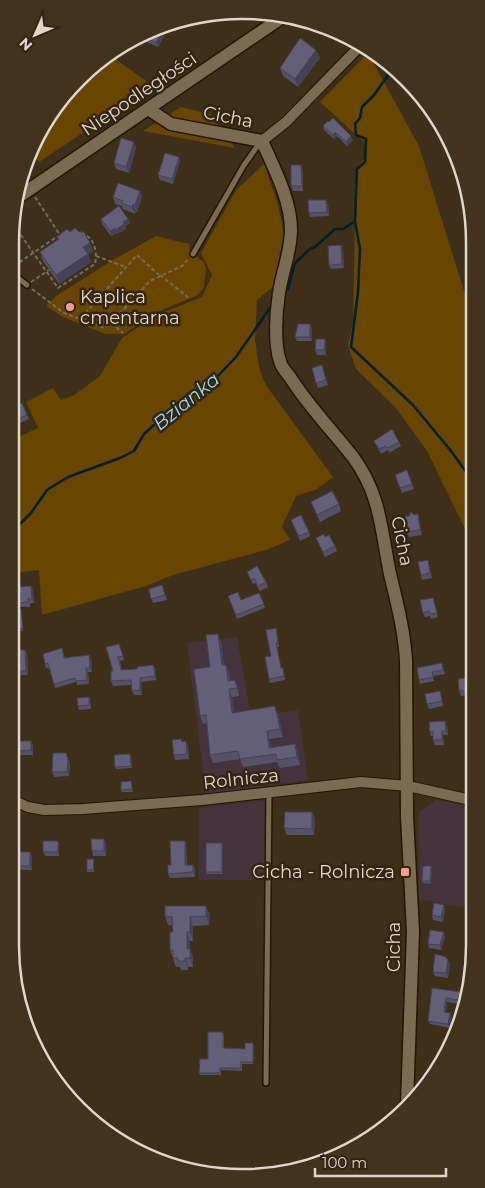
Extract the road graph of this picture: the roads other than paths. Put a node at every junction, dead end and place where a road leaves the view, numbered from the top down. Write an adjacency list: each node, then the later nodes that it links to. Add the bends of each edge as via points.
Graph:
1 (276, 22): 3 (street, Niepodległości)
2 (356, 50): 4 (street, via 286,122)
3 (148, 109): 4 (street, Cicha, via 171,124); 5 (street, Niepodległości)
4 (262, 141): 6 (lane, via 244,165); 9 (street, Cicha, via 285,199 291,230 279,294 277,342 280,362 366,477 382,522 405,638)
5 (24, 193)
6 (194, 254)
7 (19, 278): 8 (lane)
8 (27, 285)
9 (408, 786): 10 (street, Rolnicza, via 361,782); 11 (street, Rolnicza); 14 (street, Cicha, via 413,932)
10 (269, 792): 12 (street, Rolnicza, via 83,809 44,810); 13 (lane)
11 (466, 799)
12 (19, 803)
13 (266, 1083)
14 (407, 1097)

